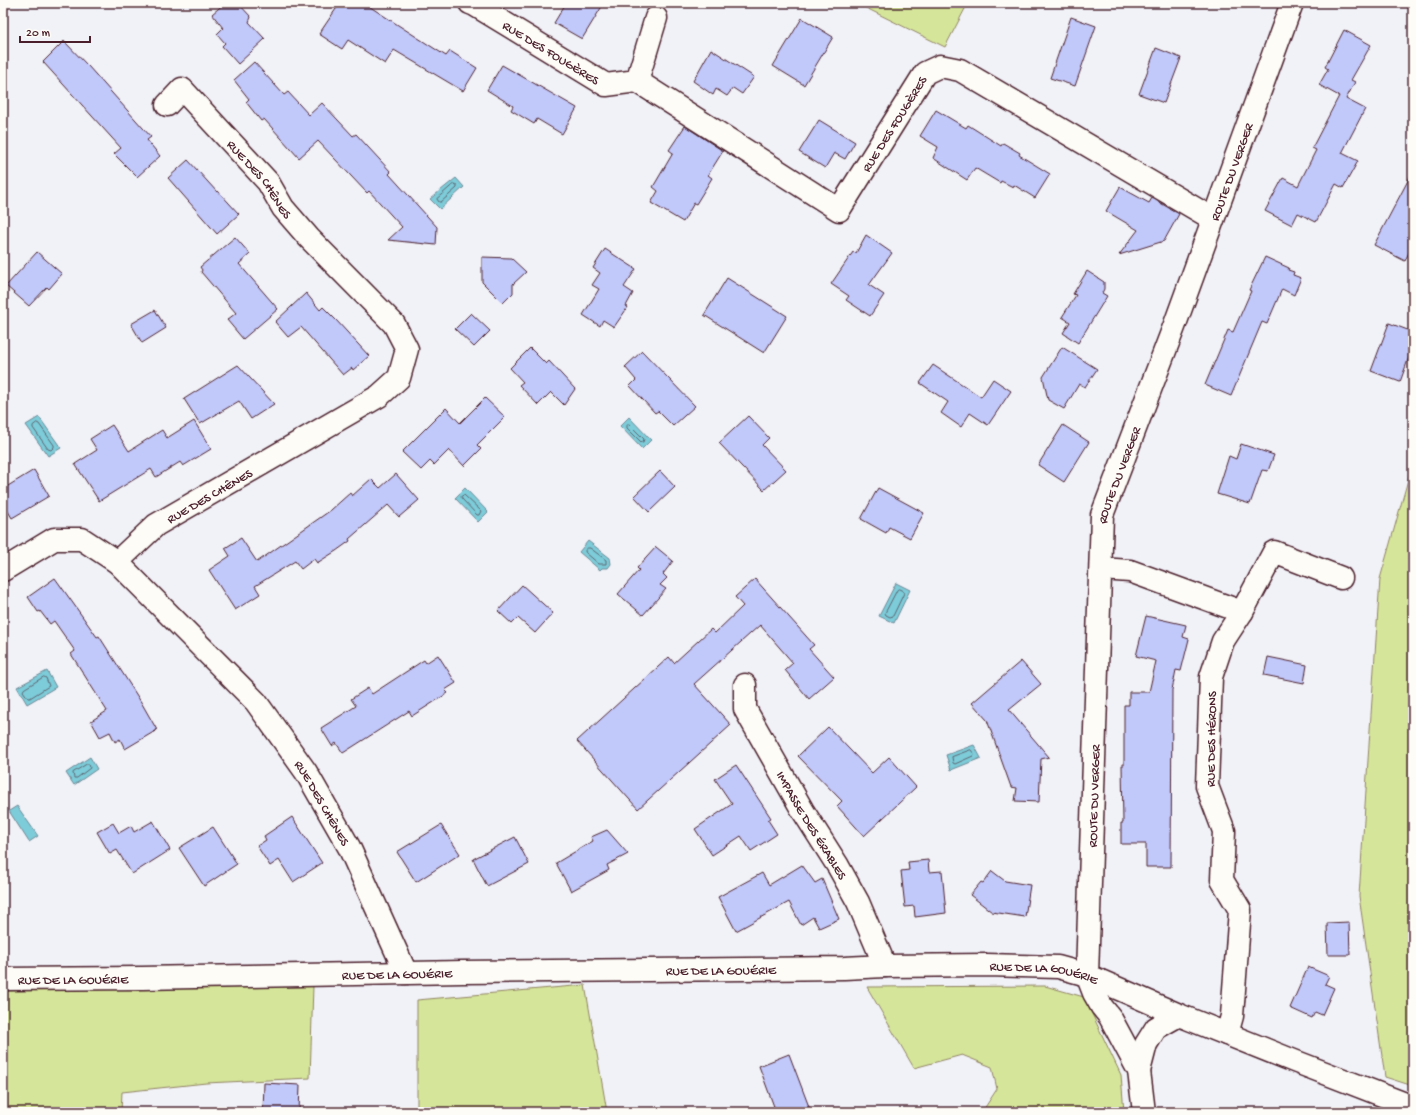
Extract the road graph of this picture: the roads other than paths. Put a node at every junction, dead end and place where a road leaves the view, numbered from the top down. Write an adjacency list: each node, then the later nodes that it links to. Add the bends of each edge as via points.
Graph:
1 (470, 3): 4 (street, RUE DES FOUGÈRES, via 606,85)
2 (1292, 3): 6 (street, ROUTE DU VERGER)
3 (656, 18): 4 (street)
4 (637, 81): 6 (street, RUE DES FOUGÈRES, via 839,210 925,73 940,66 960,70)
5 (167, 105): 7 (street, RUE DES CHÊNES, via 182,89 268,182 283,208 309,238 394,324 407,349 399,378 379,396 156,525)
6 (1213, 219): 8 (street, ROUTE DU VERGER, via 1102,515)
7 (117, 562): 9 (street, via 82,539 54,539); 14 (street, RUE DES CHÊNES, via 256,702 306,772 349,847)
8 (1100, 569): 11 (street, via 1130,572); 15 (street, ROUTE DU VERGER)
9 (3, 570)
10 (1340, 578): 11 (street, RUE DES HÉRONS, via 1274,552)
11 (1242, 612): 18 (street, RUE DES HÉRONS, via 1223,641 1211,677 1207,786 1224,831 1222,880 1240,910 1232,1016)
12 (745, 685): 13 (street, IMPASSE DES ÉRABLES, via 745,709 858,902)
13 (885, 966): 14 (street, RUE DE LA GOUÉRIE); 15 (street, RUE DE LA GOUÉRIE, via 1058,967)
14 (406, 973): 16 (street, RUE DE LA GOUÉRIE)
15 (1087, 975): 17 (street, RUE DE LA GOUÉRIE); 19 (street, via 1102,1008 1110,1017)
16 (3, 979)
17 (1179, 1015): 18 (street, RUE DE LA GOUÉRIE); 19 (street, via 1156,1028 1146,1044)
18 (1227, 1034): 20 (street, RUE DE LA GOUÉRIE)
19 (1139, 1071): 21 (street)
20 (1413, 1107)
21 (1144, 1112)

